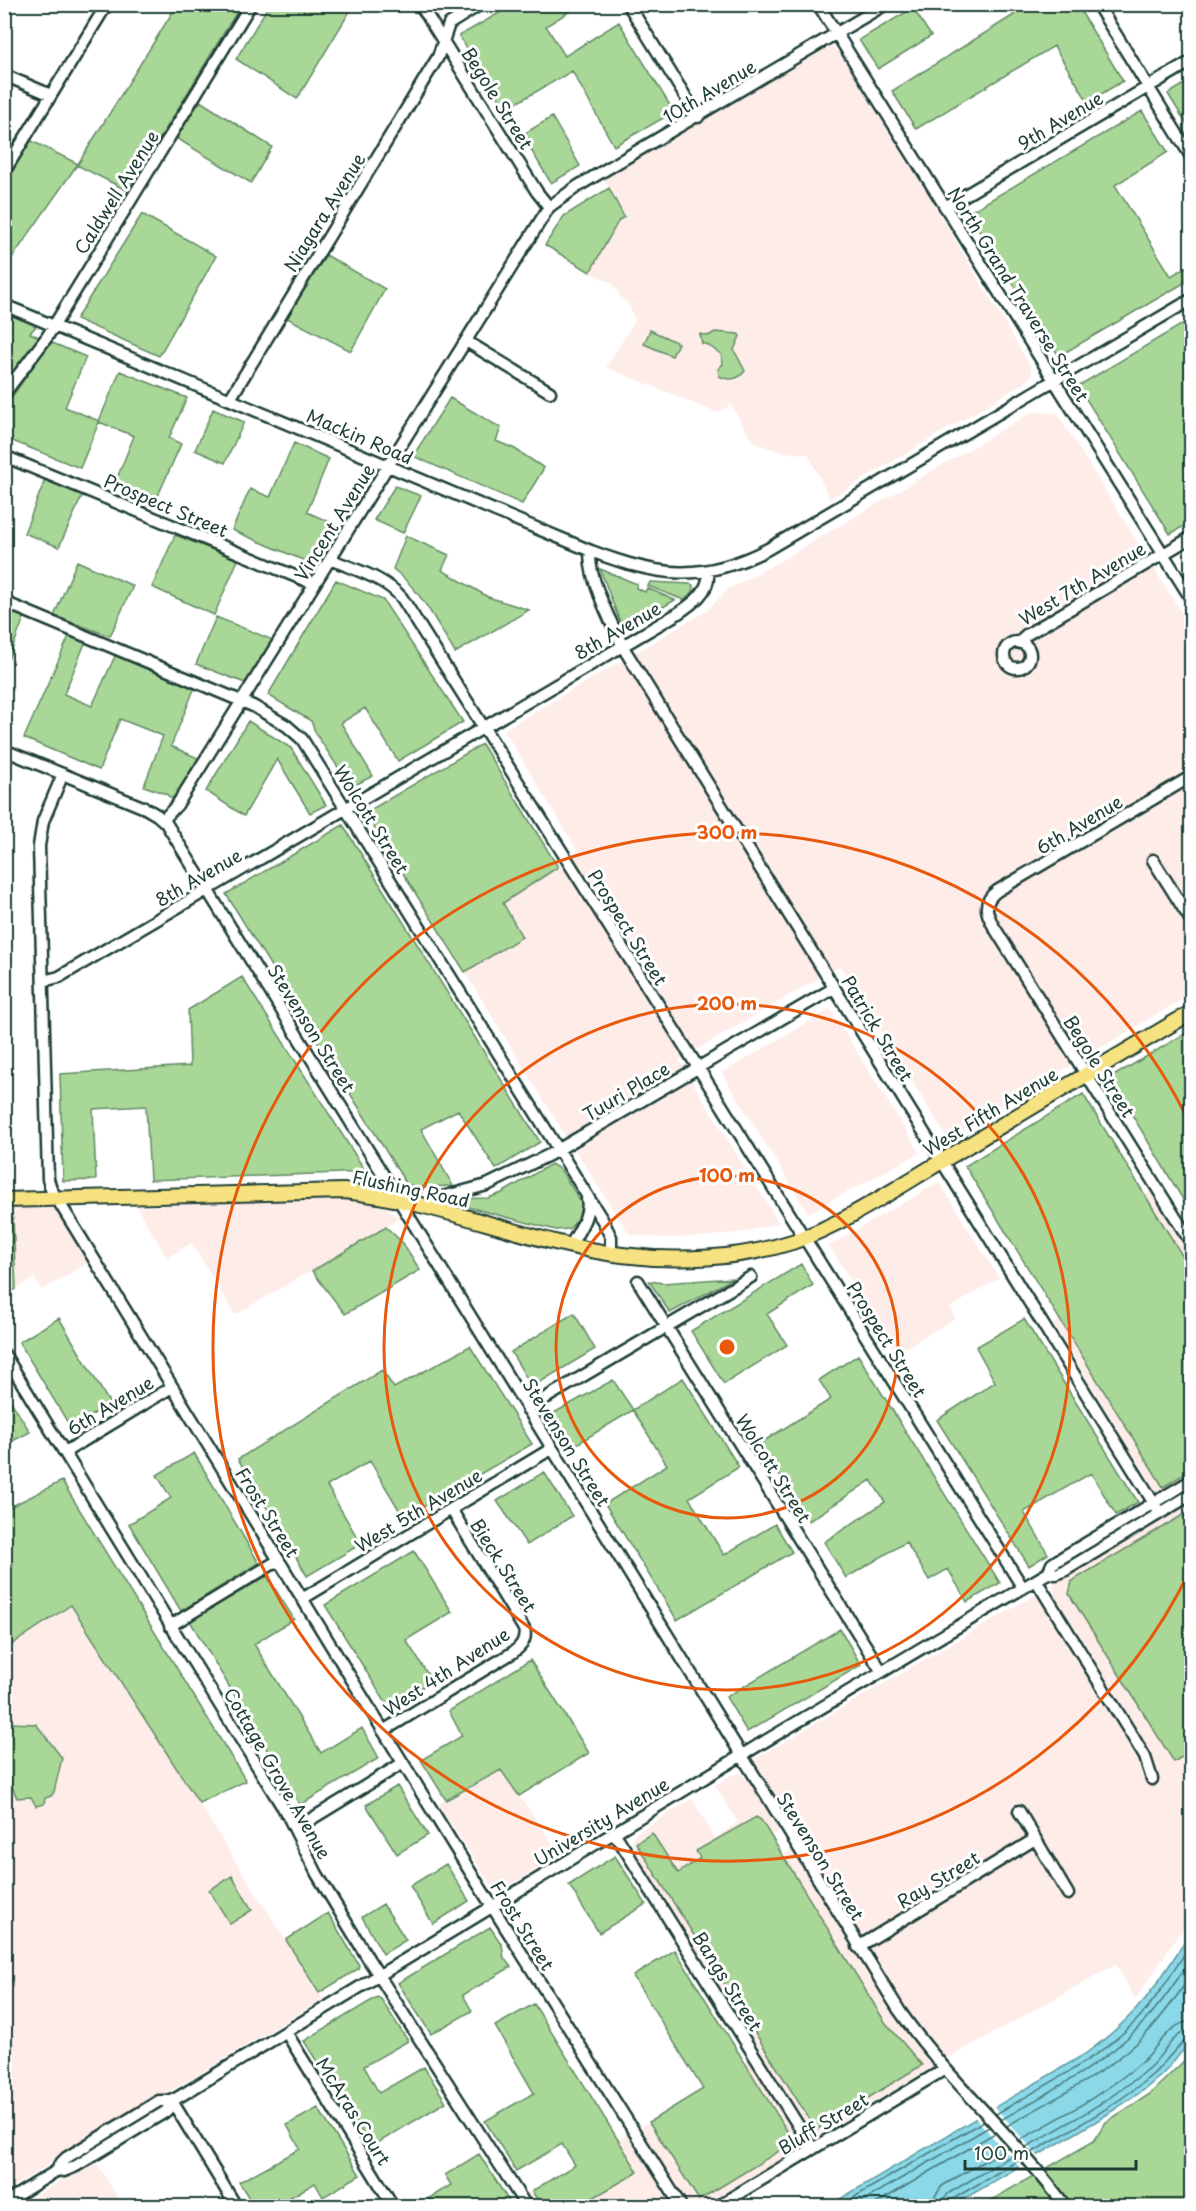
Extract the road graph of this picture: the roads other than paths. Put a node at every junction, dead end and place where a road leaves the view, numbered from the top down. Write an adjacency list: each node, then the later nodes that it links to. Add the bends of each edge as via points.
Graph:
1 (107, 4): 14 (street)
2 (251, 4): 22 (street, Caldwell Avenue)
3 (420, 4): 10 (street, Begole Street)
4 (481, 4): 10 (street, Niagara Avenue, via 452,22)
5 (628, 4): 15 (street)
6 (818, 4): 9 (street, North Grand Traverse Street)
7 (886, 4): 9 (street, 10th Avenue)
8 (1097, 4): 13 (street)
9 (837, 34): 15 (street, 10th Avenue); 19 (street, North Grand Traverse Street)
10 (444, 42): 18 (street, Begole Street); 27 (street, Niagara Avenue)
11 (1191, 61): 13 (street, 9th Avenue)
12 (4, 75): 14 (street)
13 (1148, 87): 16 (street); 19 (street, 9th Avenue)
14 (51, 95): 17 (street)
15 (698, 117): 18 (street, 10th Avenue)
16 (1191, 158)
17 (4, 172)
18 (549, 207): 23 (street, Vincent Avenue)
19 (945, 207): 24 (street, North Grand Traverse Street)
20 (1191, 299): 24 (street)
21 (4, 305): 22 (street, Mackin Road)
22 (54, 326): 26 (street, Caldwell Avenue); 27 (street, Mackin Road)
23 (466, 341): 25 (street); 29 (street, Vincent Avenue)
24 (1054, 380): 32 (street, North Grand Traverse Street); 34 (street, via 782,542 738,563)
25 (550, 392)
26 (4, 394)
27 (230, 399): 29 (street, Mackin Road)
28 (4, 456): 35 (street, Prospect Street)
29 (389, 465): 31 (street, Mackin Road); 33 (street, Vincent Avenue)
30 (1191, 537): 32 (street, West 7th Avenue)
31 (591, 551): 34 (street, Mackin Road, via 662,572); 39 (street, Patrick Street, via 592,573)
32 (1162, 554): 36 (street, North Grand Traverse Street); 38 (street, West 7th Avenue, via 1026,635)
33 (330, 559): 35 (street, Vincent Avenue); 41 (street, Prospect Street, via 398,592)
34 (708, 571): 39 (street, 8th Avenue, via 708,584 689,606)
35 (315, 585): 40 (street, Vincent Avenue)
36 (1191, 600)
37 (4, 602): 40 (street, Wolcott Street)
38 (1020, 643)
39 (623, 646): 41 (street, 8th Avenue); 52 (street, Patrick Street)
40 (242, 701): 45 (street, Wolcott Street, via 302,739); 46 (street, Vincent Avenue, via 177,805)
41 (484, 727): 45 (street, 8th Avenue); 54 (street, Prospect Street)
42 (4, 750): 43 (street, Stevenson Street)
43 (63, 774): 46 (street, Stevenson Street, via 145,808); 51 (street, Frost Street, via 39,839)
44 (1191, 776): 49 (street, 6th Avenue, via 997,891)
45 (346, 809): 48 (street, 8th Avenue); 56 (street, Wolcott Street)
46 (163, 820): 48 (street, Stevenson Street)
47 (1153, 860): 50 (street)
48 (207, 890): 51 (street, 8th Avenue, via 59,977); 61 (street, Stevenson Street)
49 (987, 904): 55 (street, Begole Street, via 994,927)
50 (1191, 922)
51 (43, 981): 59 (street, Frost Street, via 48,1179)
52 (834, 988): 54 (street, Tuuri Place); 57 (street, Patrick Street)
53 (1191, 1012): 55 (main road, West Fifth Avenue)
54 (698, 1068): 56 (street, Tuuri Place); 63 (street, Prospect Street)
55 (1086, 1075): 57 (main road, West Fifth Avenue); 64 (street, Begole Street)
56 (558, 1150): 58 (street, Wolcott Street); 62 (street, Tuuri Place, via 487,1185 442,1197)
57 (941, 1161): 63 (main road, West Fifth Avenue); 77 (street, Patrick Street)
58 (586, 1196): 65 (street, via 588,1211); 66 (street, Wolcott Street, via 609,1232)
59 (56, 1199): 60 (main road, Flushing Road); 61 (main road, Flushing Road, via 324,1191); 71 (street, Frost Street)
60 (4, 1200)
61 (399, 1200): 62 (main road, Flushing Road); 72 (street, Stevenson Street)
62 (428, 1208): 65 (main road, Flushing Road)
63 (804, 1237): 66 (main road, Flushing Road, via 762,1249 699,1257); 83 (street, Prospect Street)
64 (1191, 1244)
65 (571, 1245): 66 (main road, Flushing Road)
66 (611, 1253)
67 (751, 1277): 69 (street)
68 (638, 1281): 69 (street, Wolcott Street)
69 (667, 1327): 72 (street); 87 (street, Wolcott Street)
70 (4, 1353): 74 (street, Cottage Grove Avenue)
71 (172, 1387): 74 (street, 6th Avenue); 80 (street, Frost Street)
72 (527, 1409): 73 (street, Stevenson Street)
73 (551, 1449): 78 (street, West 5th Avenue); 89 (street, Stevenson Street)
74 (65, 1452): 85 (street, Cottage Grove Avenue)
75 (1191, 1480): 77 (street, University Avenue)
76 (1191, 1494): 79 (street, University Avenue)
77 (1154, 1503): 79 (street, Patrick Street); 81 (street, University Avenue, via 1058,1560)
78 (451, 1509): 84 (street, West 5th Avenue); 86 (street, Bieck Street, via 520,1621)
79 (1160, 1513): 81 (street, University Avenue, via 1061,1572)
80 (279, 1560): 84 (street, Frost Street); 85 (street)
81 (1048, 1573): 82 (street, University Avenue)
82 (1036, 1580): 83 (street, University Avenue); 91 (street, via 1134,1737)
83 (1023, 1588): 87 (street, University Avenue)
84 (302, 1599): 88 (street, Frost Street)
85 (171, 1626): 93 (street, Cottage Grove Avenue)
86 (524, 1639): 88 (street, West 4th Avenue, via 515,1651)
87 (882, 1672): 89 (street, University Avenue)
88 (383, 1731): 90 (street, Frost Street)
89 (741, 1756): 94 (street, University Avenue); 98 (street, Stevenson Street)
90 (403, 1763): 93 (street); 97 (street, Frost Street)
91 (1152, 1779)
92 (1019, 1811): 95 (street)
93 (295, 1829): 99 (street, Cottage Grove Avenue, via 324,1886)
94 (614, 1832): 97 (street, University Avenue); 103 (street, Bangs Street)
95 (1035, 1839): 96 (street); 98 (street, Ray Street)
96 (1068, 1894)
97 (492, 1906): 99 (street, University Avenue); 108 (street, Frost Street)
98 (858, 1947): 101 (street, Stevenson Street, via 908,2024)
99 (380, 1975): 100 (street, University Avenue); 107 (street, Cottage Grove Avenue)
100 (286, 2032): 102 (street, University Avenue); 106 (street, McAras Court)
101 (945, 2068): 103 (street, Bluff Street); 110 (street, Stevenson Street)
102 (172, 2101): 104 (street, University Avenue, via 165,2112 76,2166 58,2170); 105 (street)
103 (813, 2149): 109 (street, Bluff Street)
104 (4, 2203)
105 (236, 2206)
106 (393, 2206)
107 (526, 2206)
108 (681, 2206)
109 (718, 2206)
110 (1065, 2206)

